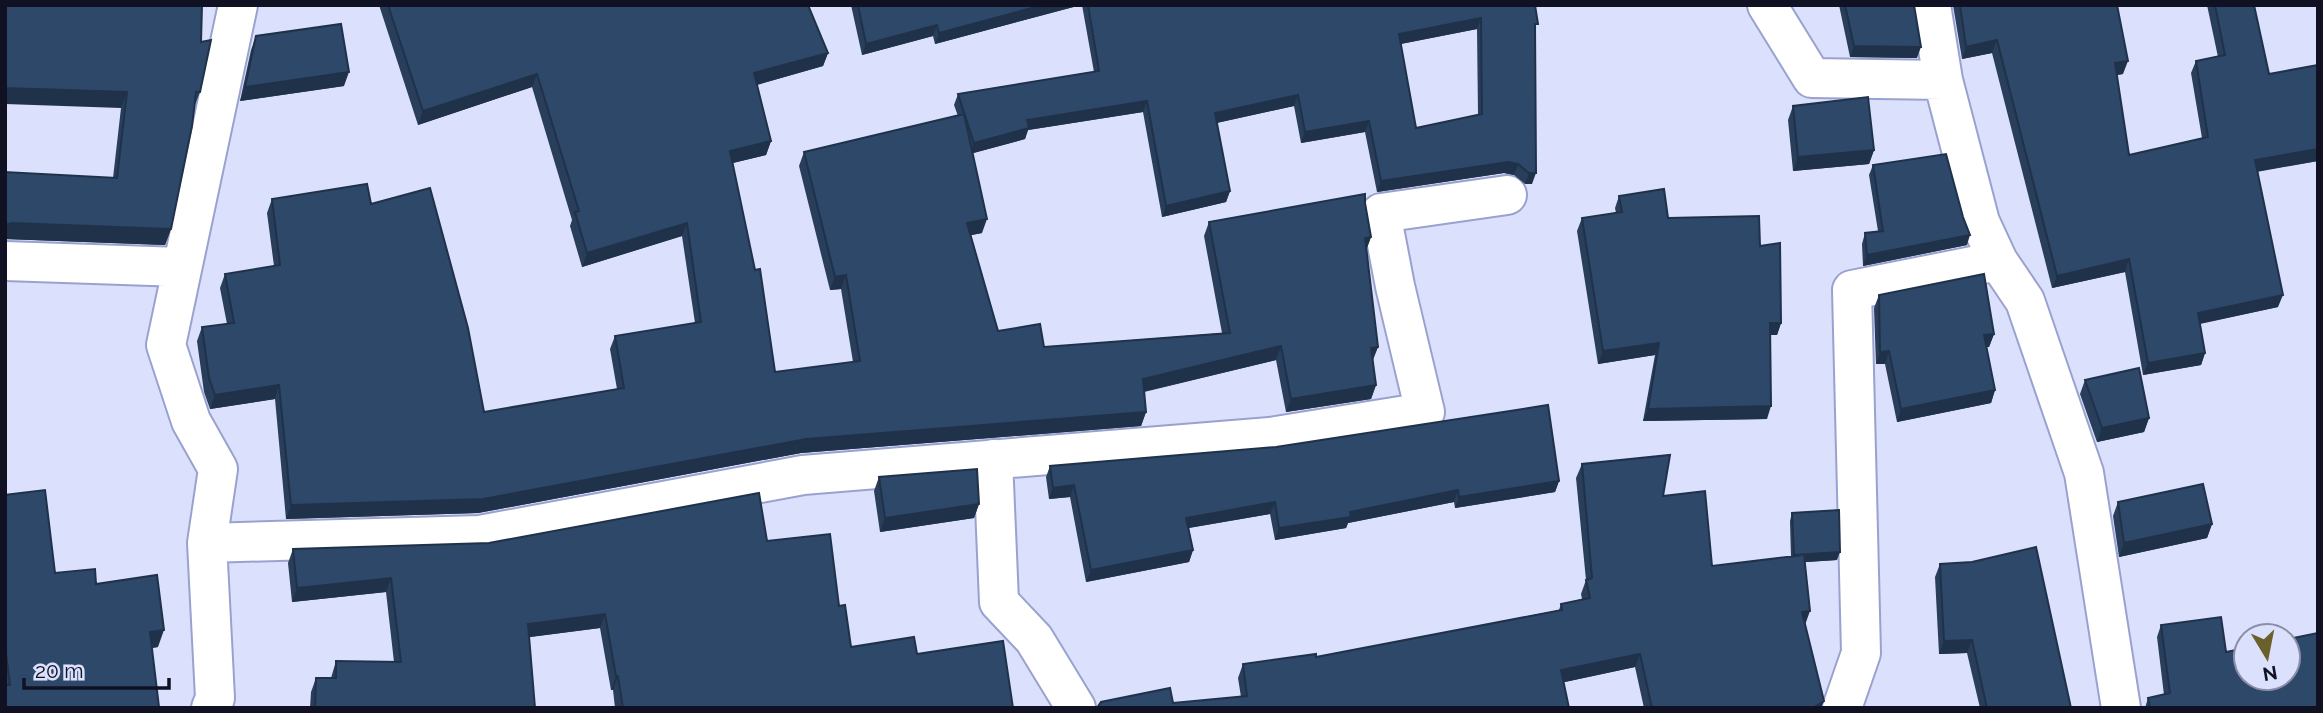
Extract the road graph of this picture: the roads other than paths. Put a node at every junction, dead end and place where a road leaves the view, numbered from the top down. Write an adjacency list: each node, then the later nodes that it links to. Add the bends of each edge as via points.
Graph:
1 (238, 5): 8 (street)
2 (1768, 5): 4 (street, via 1812,78)
3 (1931, 5): 4 (street)
4 (1943, 80): 7 (street, via 1980,222)
5 (1507, 194): 9 (street, via 1381,214 1425,412 1270,437)
6 (5, 261): 8 (street)
7 (1998, 261): 13 (street, via 1853,290 1861,653); 14 (street, via 2025,301 2084,473)
8 (181, 268): 10 (street, via 166,345 191,421 218,469)
9 (993, 459): 10 (street, via 803,475 480,535); 12 (street, via 999,602 1034,639)
10 (207, 543): 11 (street, via 215,698)
11 (211, 708)
12 (1076, 708)
13 (1842, 708)
14 (2121, 708)

